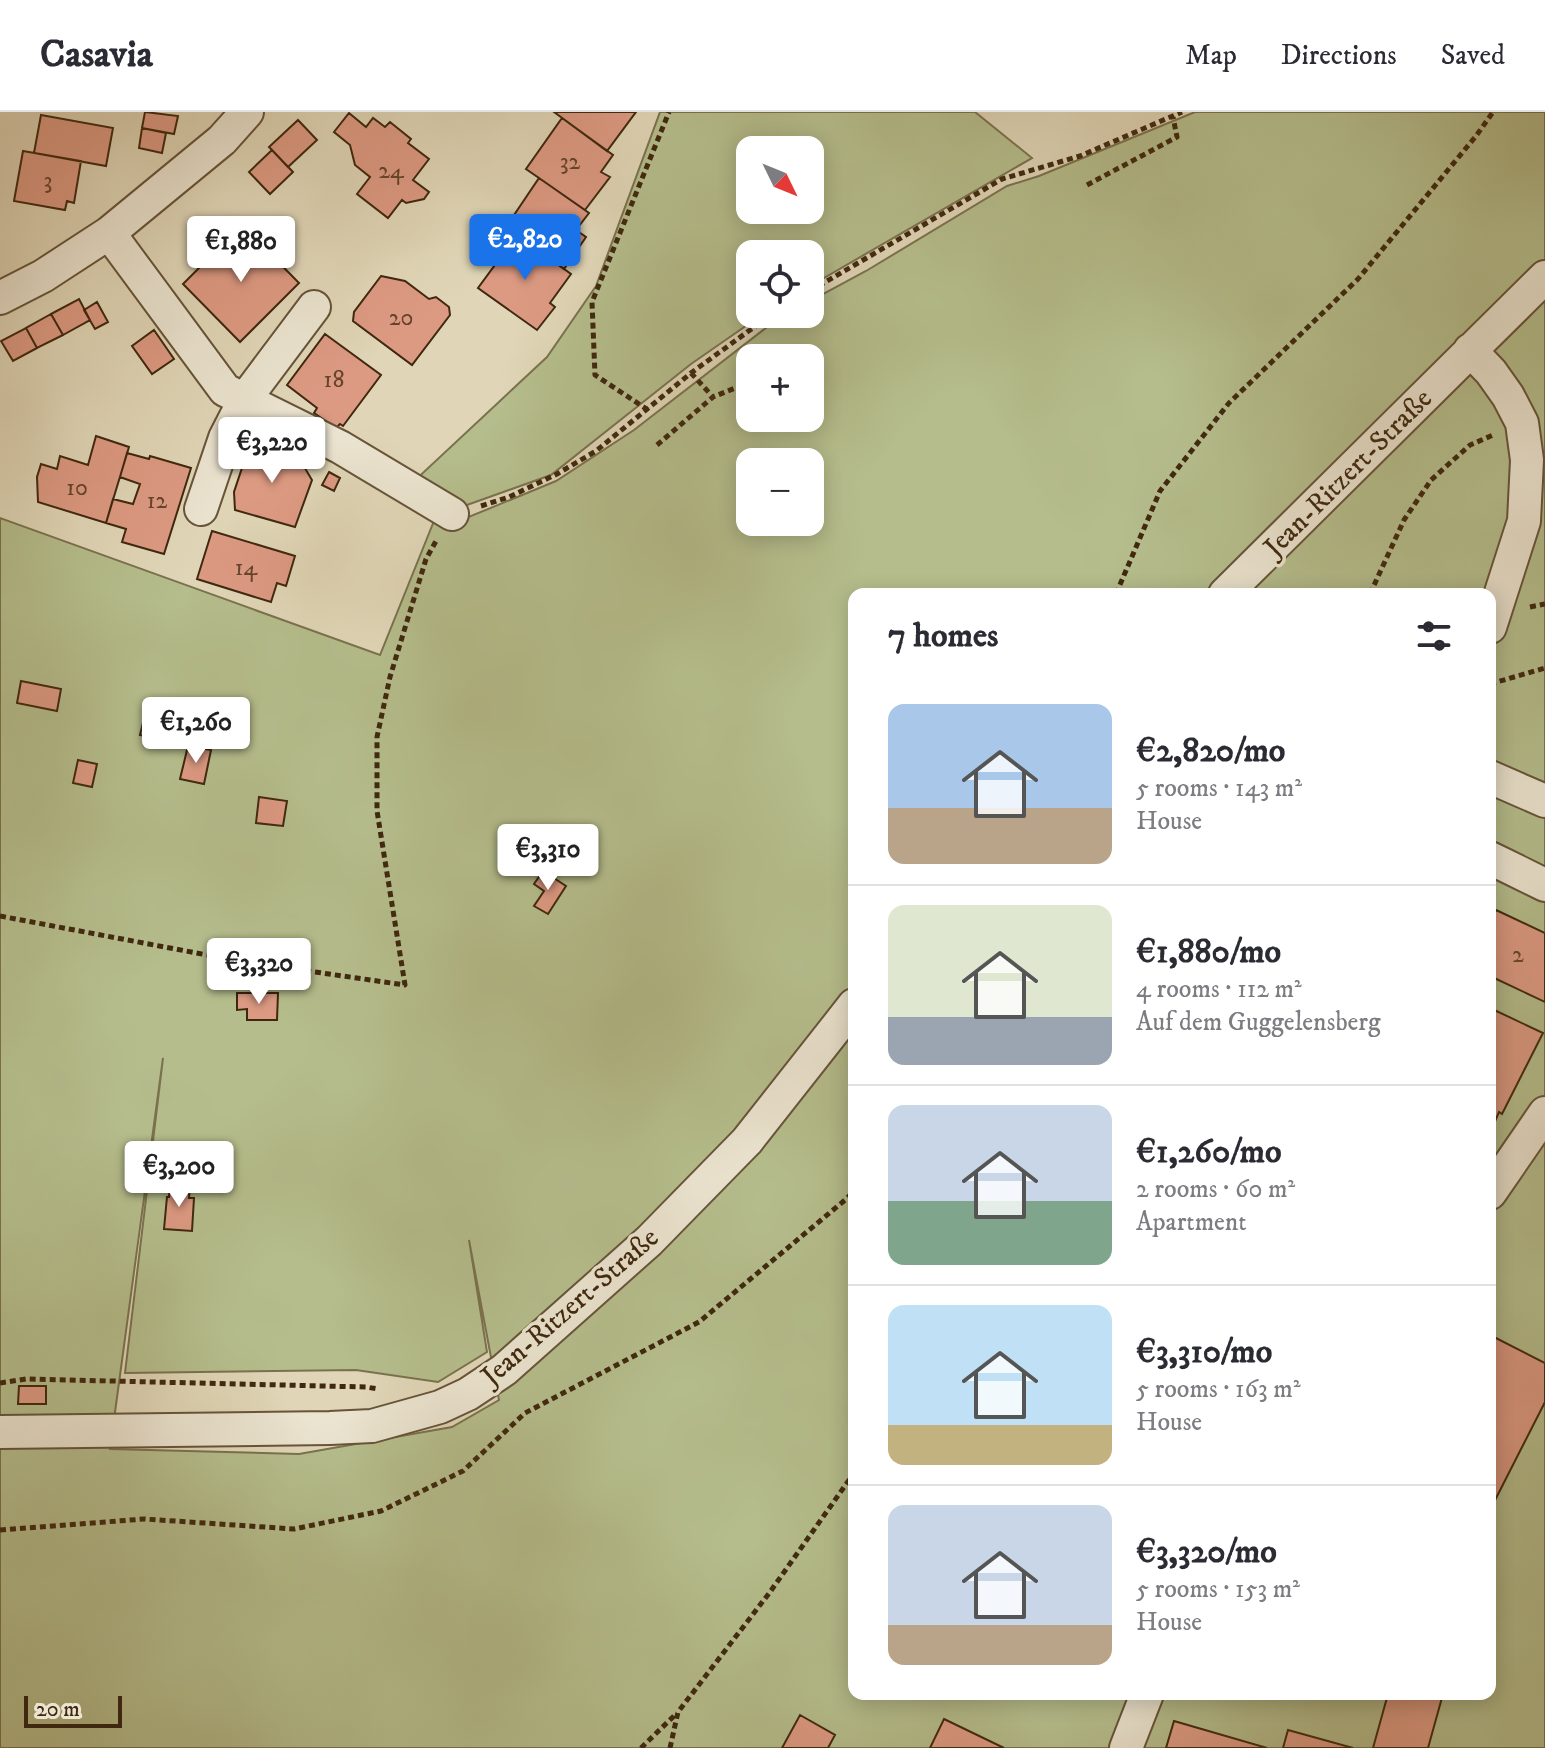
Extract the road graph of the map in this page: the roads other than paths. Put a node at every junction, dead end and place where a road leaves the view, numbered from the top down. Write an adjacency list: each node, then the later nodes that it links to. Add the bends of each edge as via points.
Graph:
1 (247, 112): 2 (street, via 222,140)
2 (109, 233): 4 (street); 7 (street, via 225,390)
3 (1545, 277): 6 (street, Jean-Ritzert-Straße)
4 (0, 298)
5 (314, 307): 7 (street)
6 (1470, 350): 10 (street, Jean-Ritzert-Straße); 11 (street, via 1491,372 1522,423 1527,460 1524,521)
7 (245, 399): 8 (street, via 225,438); 9 (street, via 340,447)
8 (201, 509)
9 (452, 514)
10 (1231, 588)
11 (1496, 608)
12 (1496, 780): 13 (street)
13 (1545, 801)
14 (1496, 861): 15 (street)
15 (1545, 885)
16 (848, 1013): 19 (street, Jean-Ritzert-Straße, via 747,1141 649,1241 504,1370 468,1394 372,1426)
17 (1545, 1113): 18 (street)
18 (1496, 1184)
19 (0, 1432)
20 (1145, 1700): 21 (street)
21 (1126, 1748)

